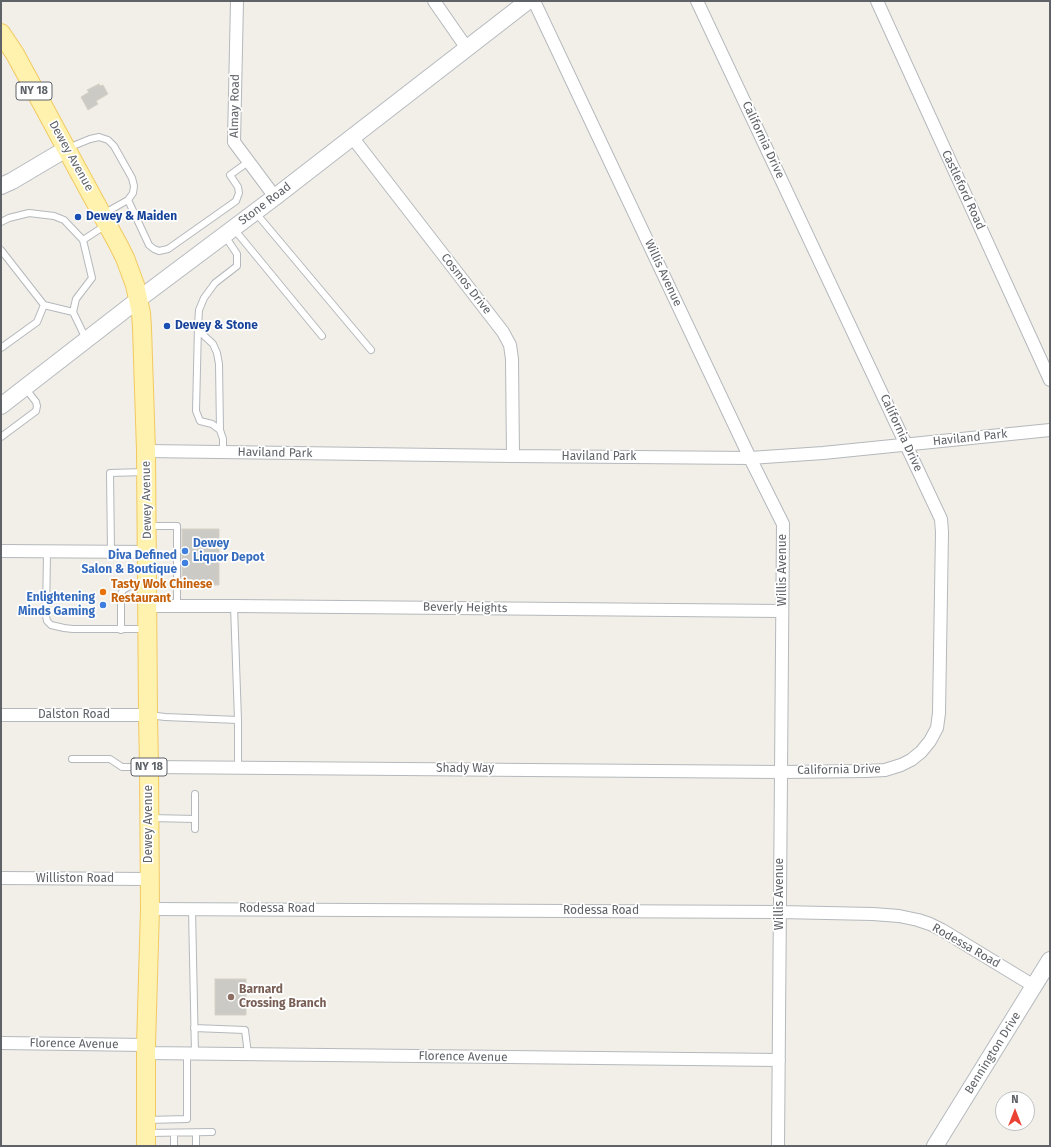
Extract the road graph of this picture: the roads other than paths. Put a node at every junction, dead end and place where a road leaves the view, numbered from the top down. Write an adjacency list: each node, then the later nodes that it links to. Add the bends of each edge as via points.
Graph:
1 (237, 1): 11 (street, Almay Road, via 234,142)
2 (434, 1): 8 (street)
3 (528, 1): 8 (street, Stone Road)
4 (534, 1): 39 (street, Willis Avenue)
5 (697, 1): 35 (street, California Drive)
6 (877, 1): 29 (street, Castleford Road)
7 (1, 33): 10 (main road, Dewey Avenue / NY 18)
8 (466, 48): 9 (street, Stone Road)
9 (352, 137): 13 (street, Stone Road); 38 (street, Cosmos Drive, via 503,332 510,345)
10 (66, 149): 12 (street); 14 (lane, via 90,139 108,140 132,178 134,186); 16 (main road, Dewey Avenue / NY 18)
11 (248, 162): 13 (street, Almay Road); 14 (lane, via 230,175 238,186 236,200 168,249 154,249 149,245)
12 (1, 186)
13 (275, 197): 15 (street, Stone Road)
14 (128, 200): 16 (lane)
15 (255, 212): 18 (street, Stone Road); 28 (lane)
16 (105, 219): 19 (lane); 21 (main road, Dewey Avenue / NY 18, via 125,258)
17 (1, 222): 19 (lane, via 29,213 54,216 64,220)
18 (229, 231): 21 (street, Stone Road); 24 (lane, via 237,254 237,266 215,283 204,298 199,310); 25 (lane)
19 (83, 240): 23 (lane, via 92,278 76,299)
20 (1, 250): 22 (lane)
21 (139, 299): 26 (street, Stone Road); 36 (main road, Dewey Avenue / NY 18)
22 (44, 305): 23 (lane); 27 (lane, via 37,322)
23 (73, 312): 26 (lane)
24 (198, 330): 32 (lane, via 213,344 218,353); 32 (lane, via 196,411 200,421 212,424)
25 (322, 336)
26 (87, 340): 30 (street, Stone Road)
27 (1, 348)
28 (371, 350)
29 (1050, 380)
30 (25, 387): 31 (street, Stone Road); 34 (lane, via 36,402 36,411)
31 (2, 402)
32 (220, 430): 37 (lane)
33 (1050, 430): 35 (street, Haviland Park)
34 (1, 438)
35 (906, 444): 39 (street, Haviland Park); 59 (street, California Drive, via 941,519 937,728 921,752 911,760 885,770)
36 (146, 451): 37 (street, Haviland Park); 40 (main road, Dewey Avenue / NY 18)
37 (223, 452): 38 (street, Haviland Park)
38 (513, 456): 39 (street, Haviland Park)
39 (750, 458): 50 (street, Willis Avenue, via 783,524)
40 (146, 472): 41 (main road, Dewey Avenue / NY 18); 44 (lane, via 110,473)
41 (147, 526): 45 (main road, Dewey Avenue / NY 18); 48 (lane, via 177,526)
42 (1, 551): 43 (street)
43 (47, 552): 44 (street); 52 (lane, via 47,621 51,625 64,628)
44 (111, 552): 45 (street)
45 (148, 552): 46 (main road, Dewey Avenue / NY 18)
46 (148, 586): 47 (main road, Dewey Avenue / NY 18); 52 (lane, via 130,586 123,590)
47 (147, 606): 48 (street, Beverly Heights); 51 (main road, Dewey Avenue / NY 18)
48 (177, 606): 49 (street, Beverly Heights)
49 (234, 606): 50 (street, Beverly Heights); 55 (lane)
50 (782, 611): 59 (street, Willis Avenue)
51 (147, 629): 52 (lane); 54 (main road, Dewey Avenue / NY 18)
52 (121, 630)
53 (1, 715): 54 (street, Dalston Road)
54 (148, 715): 55 (lane); 57 (main road, Dewey Avenue / NY 18)
55 (238, 720): 58 (lane)
56 (72, 759): 57 (lane, via 110,760 122,767)
57 (149, 767): 58 (street, Shady Way); 61 (main road, Dewey Avenue / NY 18)
58 (238, 768): 59 (street, Shady Way)
59 (781, 772): 68 (street, Willis Avenue)
60 (195, 794): 62 (lane)
61 (149, 818): 62 (lane); 65 (main road, Dewey Avenue / NY 18)
62 (195, 819): 63 (lane)
63 (195, 829)
64 (1, 878): 65 (street, Williston Road)
65 (149, 879): 66 (main road, Dewey Avenue / NY 18)
66 (150, 909): 67 (street, Rodessa Road); 73 (main road, Dewey Avenue / NY 18)
67 (192, 909): 68 (street, Rodessa Road); 71 (lane)
68 (780, 912): 70 (street, Rodessa Road, via 873,914 918,920 942,930); 76 (street, Willis Avenue)
69 (1050, 960): 70 (street, Bennington Drive)
70 (1034, 986): 84 (street, Bennington Drive)
71 (194, 1028): 74 (lane); 75 (lane, via 245,1030)
72 (1, 1043): 73 (street, Florence Avenue)
73 (146, 1049): 74 (street, Florence Avenue); 78 (main road, Dewey Avenue / NY 18)
74 (191, 1054): 75 (street, Florence Avenue); 78 (lane, via 187,1119)
75 (248, 1054): 76 (street, Florence Avenue)
76 (779, 1060): 83 (street, Willis Avenue)
77 (212, 1132): 80 (lane)
78 (146, 1133): 79 (lane)
79 (174, 1133): 80 (lane); 81 (lane)
80 (196, 1133): 82 (lane)
81 (174, 1146)
82 (196, 1146)
83 (778, 1146)
84 (935, 1146)

